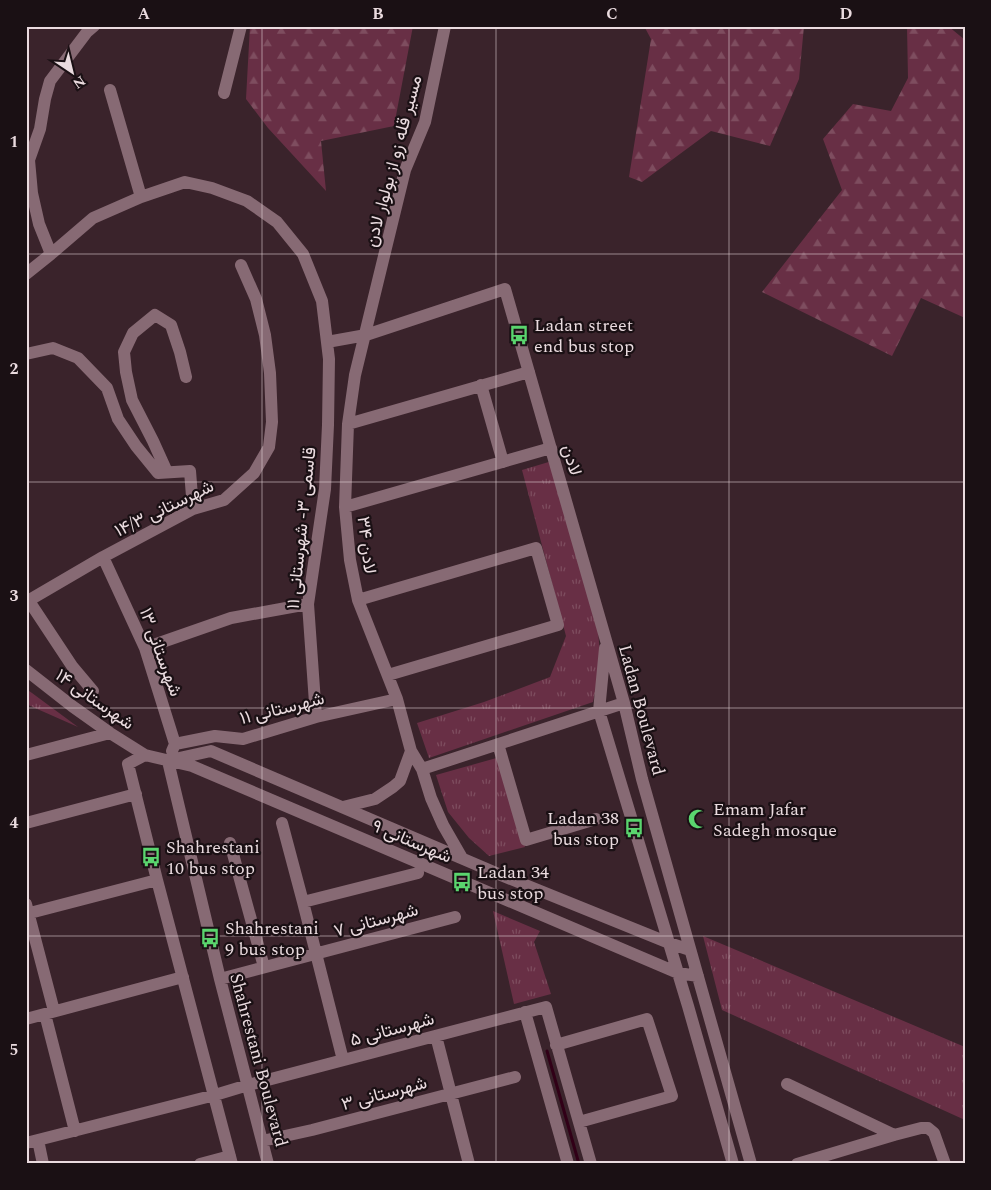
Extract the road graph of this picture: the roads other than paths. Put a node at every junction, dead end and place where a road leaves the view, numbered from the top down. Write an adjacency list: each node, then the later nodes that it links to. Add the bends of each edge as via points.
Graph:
1 (94, 26): 6 (street, via 50,81 40,129 29,160)
2 (241, 26): 5 (street)
3 (445, 26): 11 (street, مسیر قله زو از بولوار لادن, via 425,122 405,170)
4 (110, 90): 7 (street)
5 (224, 93)
6 (29, 194): 8 (street)
7 (141, 197): 8 (street, قاسمی ۳- شهرستانی ۱۱, via 93,218); 12 (street, قاسمی ۳- شهرستانی ۱۱, via 185,182 247,201 276,222 303,254 322,301)
8 (51, 254): 10 (street, قاسمی ۳- شهرستانی ۱۱)
9 (241, 264): 22 (street, شهرستانی ۱۴/۳, via 256,299 265,335 272,422 269,447 254,473 224,500)
10 (26, 274)
11 (366, 335): 12 (street); 14 (street, لادن, via 505,289); 17 (street, لادن ۳۴, via 355,375)
12 (327, 342): 26 (street, قاسمی ۳- شهرستانی ۱۱, via 329,387 325,489)
13 (26, 354): 20 (street, via 53,348 78,358 108,388 118,419 136,446 158,473)
14 (529, 372): 16 (street); 18 (street, لادن)
15 (186, 377): 20 (street, via 171,325 155,315 133,333 124,352 132,400)
16 (481, 385): 17 (street); 19 (street)
17 (348, 424): 21 (street, لادن ۳۴)
18 (551, 448): 19 (street); 27 (street, لادن)
19 (503, 462): 21 (street)
20 (167, 472): 22 (street, via 190,471)
21 (345, 507): 24 (street, لادن ۳۴)
22 (194, 509): 23 (street, شهرستانی ۱۴/۳)
23 (103, 557): 25 (street, شهرستانی ۱۴/۳); 28 (street, شهرستانی ۱۳)
24 (358, 600): 30 (street, لادن ۳۴); 30 (street, via 536,548 558,625)
25 (27, 601): 31 (street)
26 (308, 604): 28 (street, via 231,618); 35 (street, قاسمی ۳- شهرستانی ۱۱)
27 (606, 640): 33 (street, Ladan Boulevard); 34 (street, Ladan Boulevard)
28 (145, 648): 37 (street, شهرستانی ۱۳)
29 (26, 670): 36 (street, شهرستانی ۱۴)
30 (388, 675): 32 (street, لادن ۳۴)
31 (93, 691)
32 (397, 699): 35 (street, شهرستانی ۱۱); 39 (street, لادن ۳۴)
33 (624, 703): 34 (street); 57 (street, Ladan Boulevard)
34 (599, 711): 38 (street); 56 (street, Ladan Boulevard)
35 (316, 717): 37 (street, شهرستانی ۱۱, via 243,739 215,736)
36 (110, 733): 40 (street); 41 (street, شهرستانی ۱۴)
37 (175, 744): 42 (street)
38 (498, 744): 43 (street); 46 (street, via 526,840)
39 (411, 751): 43 (street, لادن ۳۴); 45 (street, via 400,781 393,787 375,799)
40 (26, 755)
41 (145, 755): 42 (street, شهرستانی ۱۴); 44 (street, via 128,764)
42 (168, 761): 45 (street, via 211,751); 60 (street, شهرستانی ۹, via 192,766); 63 (street, Shahrestani Boulevard)
43 (422, 769): 50 (street, لادن ۳۴, via 443,825)
44 (136, 794): 47 (street); 52 (street)
45 (343, 807): 50 (street)
46 (596, 819)
47 (26, 823)
48 (282, 823): 53 (street)
49 (230, 842): 59 (street)
50 (462, 858): 56 (street)
51 (418, 873): 53 (street)
52 (157, 880): 54 (street); 62 (street)
53 (303, 902): 58 (street)
54 (27, 910): 65 (street)
55 (455, 917): 58 (street, شهرستانی ۷)
56 (669, 944): 57 (street); 60 (street, Ladan Boulevard)
57 (690, 950): 61 (street, Ladan Boulevard)
58 (316, 954): 59 (street, شهرستانی ۷); 69 (street)
59 (264, 968): 63 (street, شهرستانی ۷)
60 (678, 973): 61 (street, شهرستانی ۹); 88 (street, Ladan Boulevard)
61 (698, 976): 89 (street, Ladan Boulevard)
62 (183, 977): 65 (street); 74 (street)
63 (220, 979): 72 (street, Shahrestani Boulevard)
64 (525, 1012): 67 (street, شهرستانی ۵); 68 (street, شهرستانی ۵, via 546,1007); 86 (street)
65 (49, 1013): 66 (street); 76 (street)
66 (26, 1019)
67 (436, 1036): 69 (street, شهرستانی ۵); 73 (street)
68 (556, 1045): 75 (street); 75 (street, via 647,1019 672,1096)
69 (342, 1060): 72 (street, شهرستانی ۵)
70 (515, 1077): 73 (street, شهرستانی ۳)
71 (787, 1084): 77 (street)
72 (248, 1085): 74 (street, شهرستانی ۵); 78 (street, Shahrestani Boulevard)
73 (450, 1094): 78 (street, شهرستانی ۳); 85 (street)
74 (215, 1095): 76 (street, شهرستانی ۵); 80 (street)
75 (579, 1122): 87 (street)
76 (75, 1131): 79 (street, شهرستانی ۵)
77 (894, 1134): 81 (street, via 928,1128 934,1133); 90 (street)
78 (262, 1141): 84 (street, Shahrestani Boulevard)
79 (32, 1142): 82 (street)
80 (231, 1160): 83 (street)
81 (948, 1162)
82 (44, 1164)
83 (200, 1164)
84 (268, 1164)
85 (469, 1164)
86 (568, 1164)
87 (590, 1164)
88 (733, 1164)
89 (751, 1164)
90 (797, 1164)

